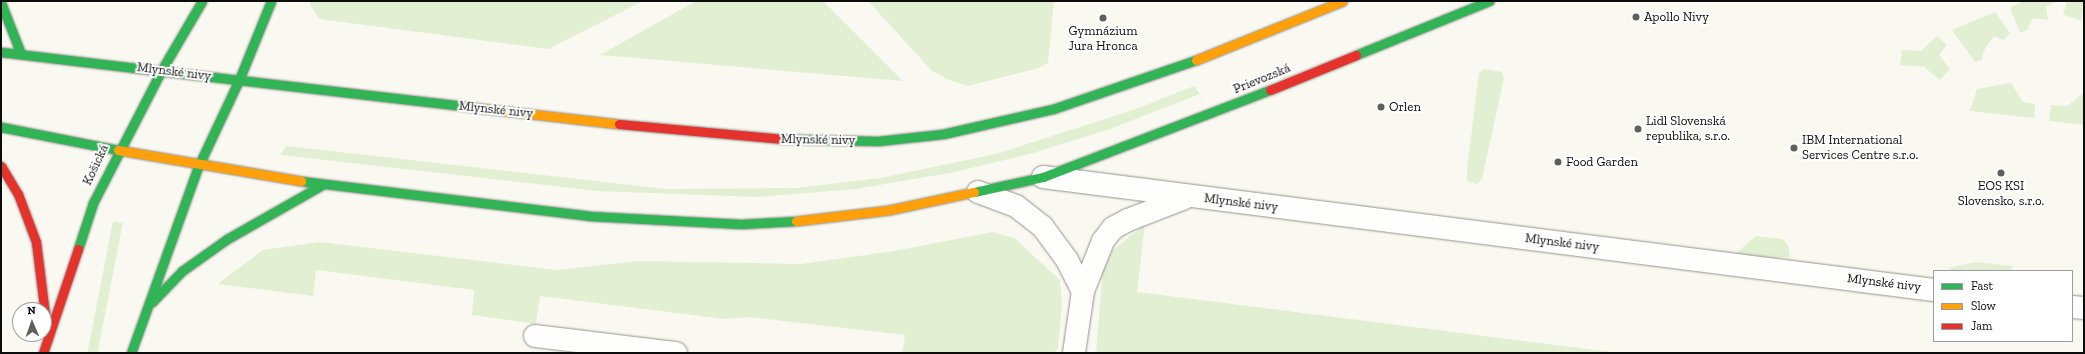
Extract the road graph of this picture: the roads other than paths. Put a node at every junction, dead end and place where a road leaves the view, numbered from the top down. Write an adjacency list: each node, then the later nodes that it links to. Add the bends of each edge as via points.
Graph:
1 (202, 1): 9 (main road, Košická)
2 (271, 1): 10 (main road)
3 (1343, 1): 6 (main road)
4 (1489, 1): 15 (main road, Prievozská, via 1176,128)
5 (1, 3): 8 (main road)
6 (1305, 9): 10 (main road, Mlynské nivy, via 1154,76 1053,109 944,134 878,141 811,141 680,131)
7 (1, 52): 8 (main road, Mlynské nivy)
8 (21, 54): 9 (main road, Mlynské nivy)
9 (161, 71): 10 (main road, Mlynské nivy); 12 (main road, Košická)
10 (239, 80): 14 (main road)
11 (1, 127): 12 (main road, Mlynské nivy)
12 (118, 150): 14 (main road, Mlynské nivy); 25 (main road, Košická, via 93,203)
13 (1, 166): 21 (main road, via 18,194 36,242)
14 (198, 167): 16 (main road, Mlynské nivy); 22 (main road)
15 (1043, 176): 17 (main road, Mlynské nivy); 18 (street, Mlynské nivy)
16 (322, 185): 17 (main road, Mlynské nivy, via 589,216 741,224 817,220 882,211); 22 (main road, via 227,239 182,271)
17 (978, 192): 20 (street, via 1016,206 1042,226 1067,260)
18 (1190, 197): 19 (street, Mlynské nivy); 20 (street, Mlynské nivy, via 1167,203 1113,228 1103,241)
19 (1933, 290)
20 (1083, 291): 31 (street, Mlynské nivy)
21 (44, 302)
22 (147, 307): 29 (main road)
23 (2073, 307): 24 (street)
24 (2084, 308)
25 (52, 326)
26 (535, 336): 30 (street)
27 (47, 342): 28 (main road, Košická)
28 (43, 353)
29 (131, 353)
30 (676, 353)
31 (1074, 353)

